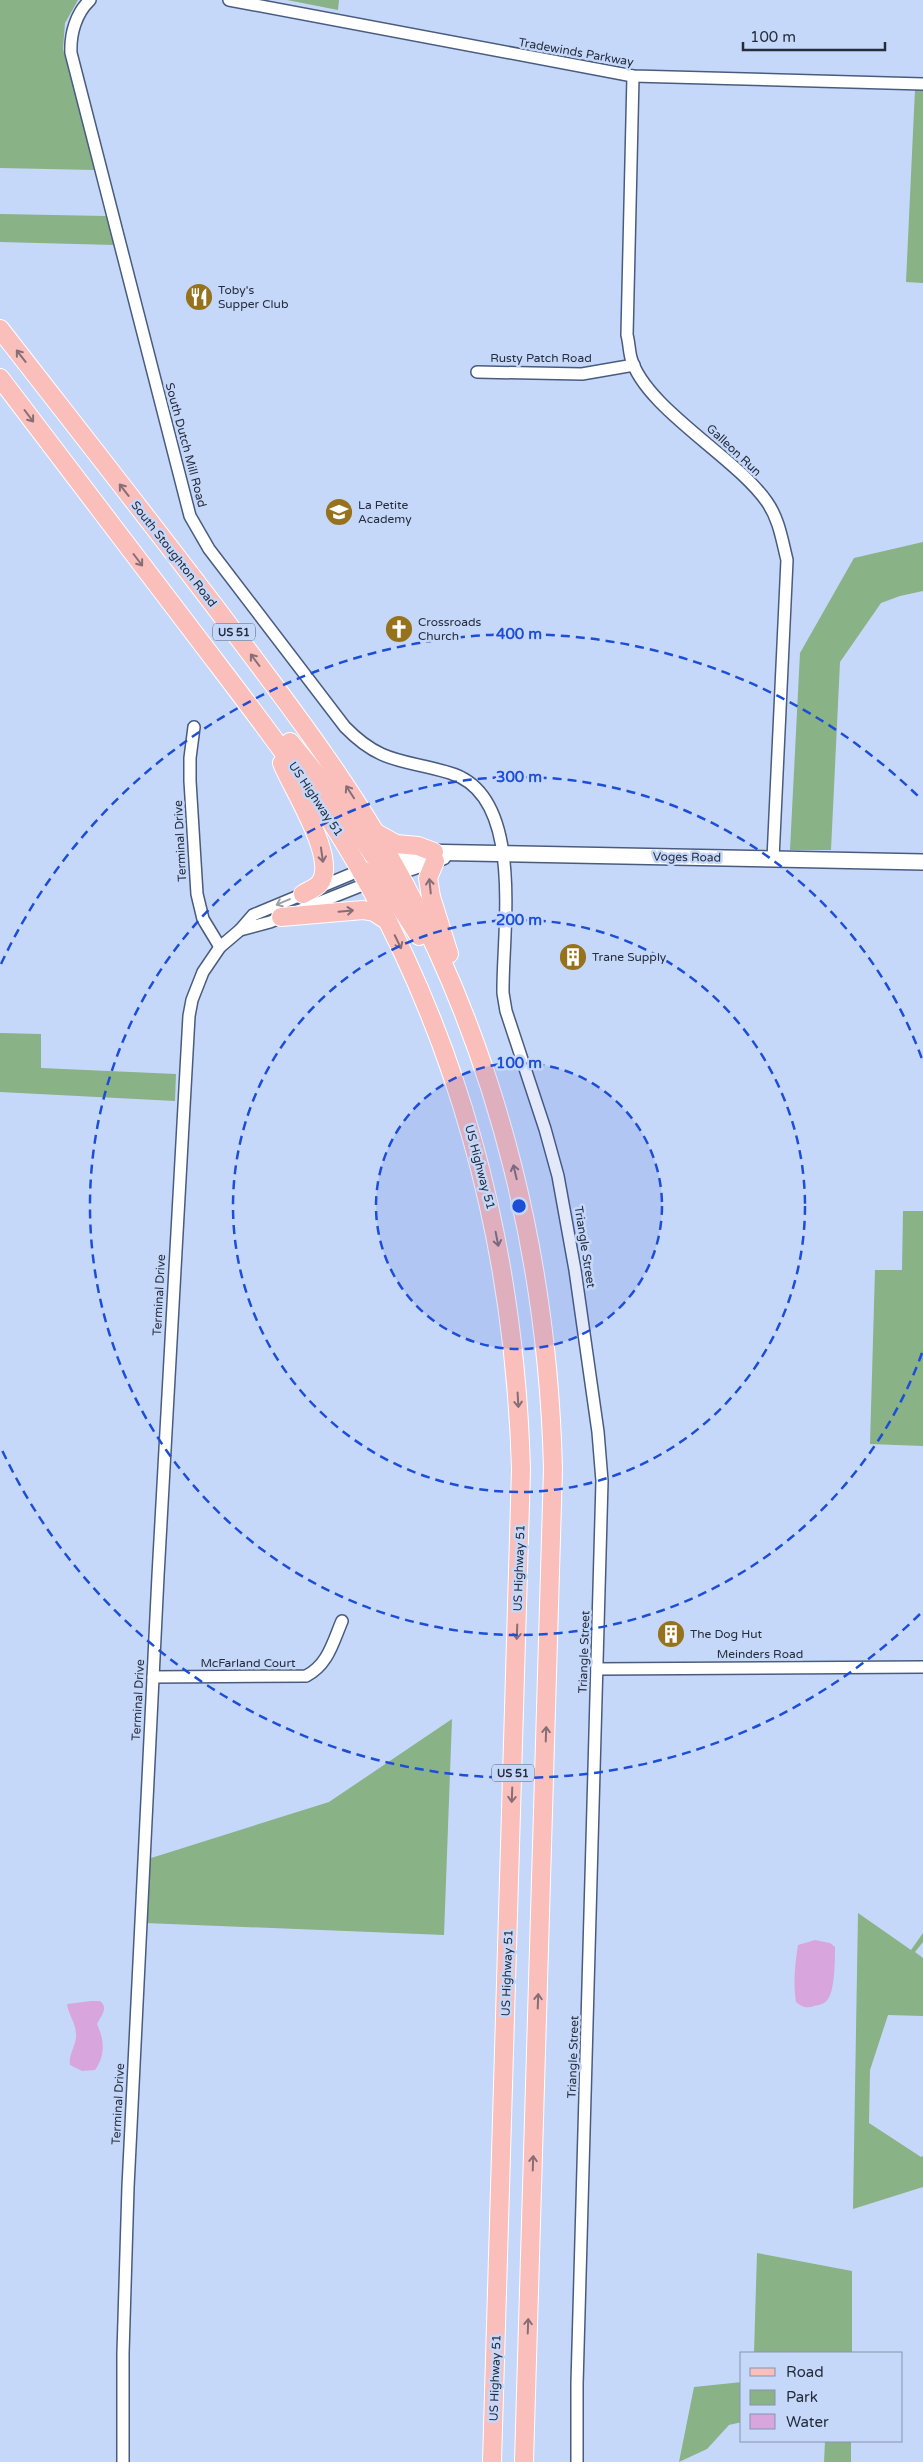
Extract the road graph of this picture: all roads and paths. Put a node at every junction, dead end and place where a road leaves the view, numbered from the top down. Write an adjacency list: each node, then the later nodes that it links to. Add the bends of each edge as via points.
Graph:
1 (229, 0): 3 (street, Tradewinds Parkway)
2 (89, 1): 13 (street, South Dutch Mill Road, via 72,31 71,52 190,516 209,548 345,727 371,749 388,758 452,773 475,785 492,811)
3 (633, 76): 4 (street, Tradewinds Parkway); 6 (street, Galleon Run, via 627,335)
4 (923, 84)
5 (0, 329): 12 (main road, South Stoughton Road / US 51, one-way to 5, via 303,723)
6 (634, 365): 7 (street, Rusty Patch Road, via 582,374); 15 (street, Galleon Run, via 659,400 767,502 781,535 786,560)
7 (477, 372)
8 (0, 378): 9 (main road, US 51, one-way to 9)
9 (257, 716): 11 (main road, US 51); 17 (main road, via 272,722 313,769 374,856)
10 (194, 727): 22 (street, Terminal Drive, via 190,781 197,894 202,919)
11 (268, 730): 17 (main road, US Highway 51 / US 51, via 318,801); 18 (main road, one-way to 18, via 322,851 324,872 320,884)
12 (376, 833): 14 (main road, via 396,844 418,846); 17 (main road, South Stoughton Road / US 51)
13 (504, 854): 14 (street, Voges Road); 15 (street, Voges Road); 26 (street, Triangle Street, via 503,993 558,1176 598,1432 603,1517)
14 (440, 856): 17 (street, Voges Road); 23 (main road, one-way to 14, via 460,986 431,897 428,878)
15 (772, 859): 16 (street, Voges Road)
16 (923, 862)
17 (380, 870): 18 (street, Terminal Drive); 19 (street, Terminal Drive); 20 (main road, US Highway 51 / US 51); 23 (main road, via 443,982)
18 (303, 894): 21 (street, Terminal Drive, one-way to 21, via 253,915)
19 (280, 918): 20 (main road, one-way to 20, via 363,910 374,912); 21 (street, Terminal Drive)
20 (388, 921): 30 (main road, US Highway 51 / US 51, one-way to 30, via 427,1005 470,1127 500,1253 517,1383 521,1497)
21 (240, 930): 22 (street, Terminal Drive)
22 (220, 947): 27 (street, Terminal Drive, via 196,988 187,1032)
23 (463, 1010): 28 (main road, US 51, one-way to 23, via 552,1425 544,1330 526,1218 503,1125)
24 (342, 1621): 27 (street, McFarland Court, via 319,1669 306,1676)
25 (923, 1667): 26 (street, Meinders Road)
26 (597, 1668): 33 (street, Triangle Street)
27 (153, 1677): 29 (street, Terminal Drive, via 126,2220)
28 (527, 2358): 31 (main road, US 51); 32 (main road)
29 (123, 2462)
30 (492, 2462)
31 (524, 2462)
32 (531, 2462)
33 (577, 2462)

